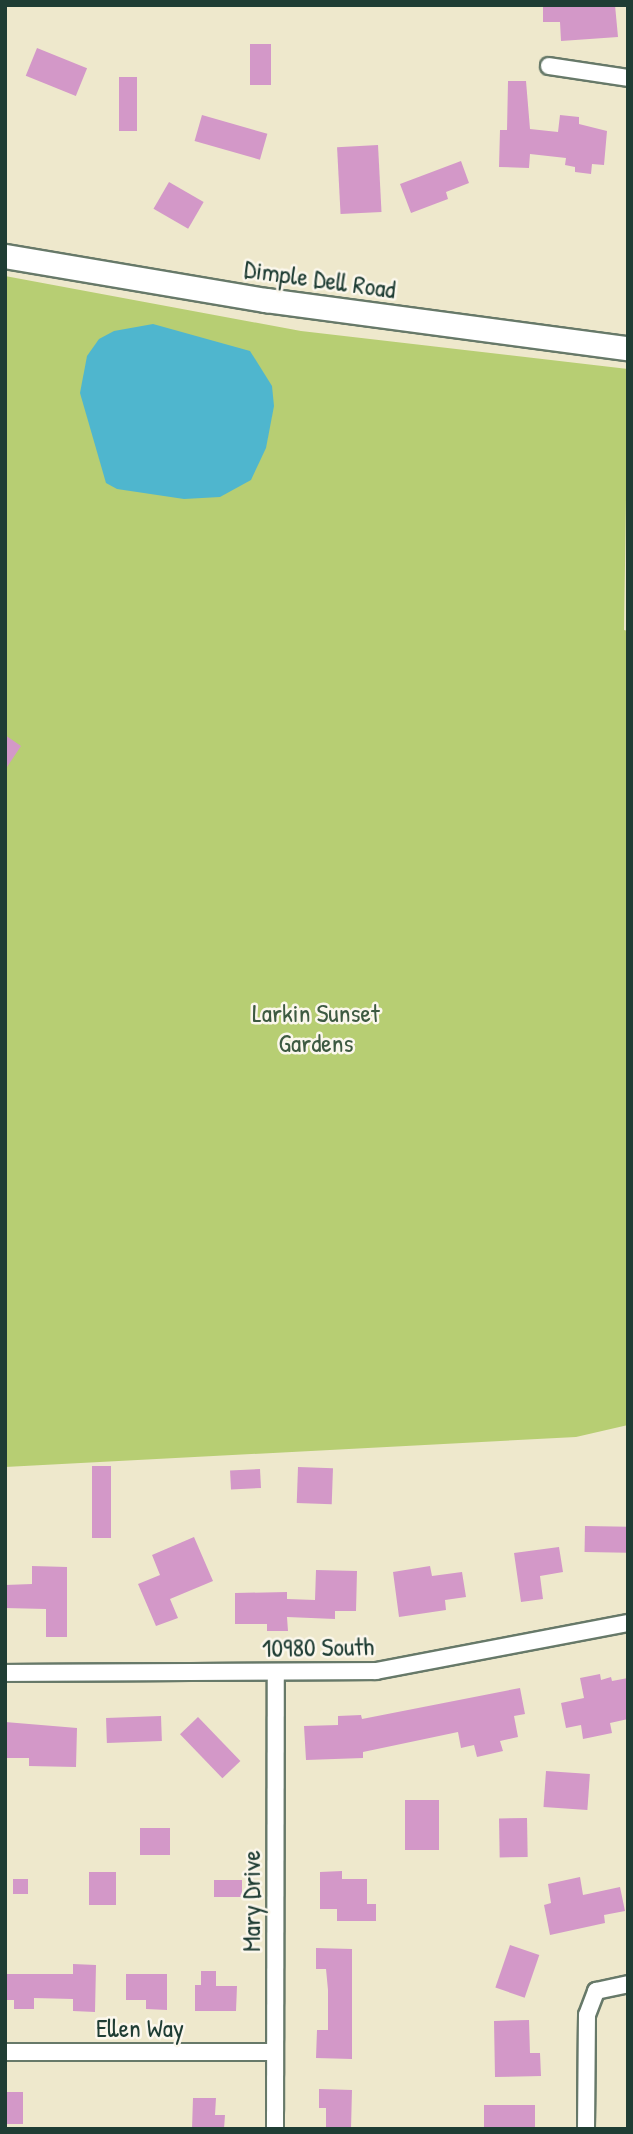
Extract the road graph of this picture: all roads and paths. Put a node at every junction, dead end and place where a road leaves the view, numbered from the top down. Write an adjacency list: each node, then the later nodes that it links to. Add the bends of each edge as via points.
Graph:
1 (549, 66): 2 (street)
2 (628, 78)
3 (5, 256): 4 (street, Dimple Dell Road, via 266,300)
4 (628, 348)
5 (628, 1623): 7 (street, 10980 South, via 424,1665)
6 (5, 1673): 7 (street, 10980 South)
7 (276, 1673): 10 (street, Mary Drive)
8 (628, 1984): 12 (street, via 596,1991 587,2015)
9 (5, 2052): 10 (street, Ellen Way)
10 (275, 2052): 11 (street, Mary Drive)
11 (275, 2129)
12 (586, 2129)

